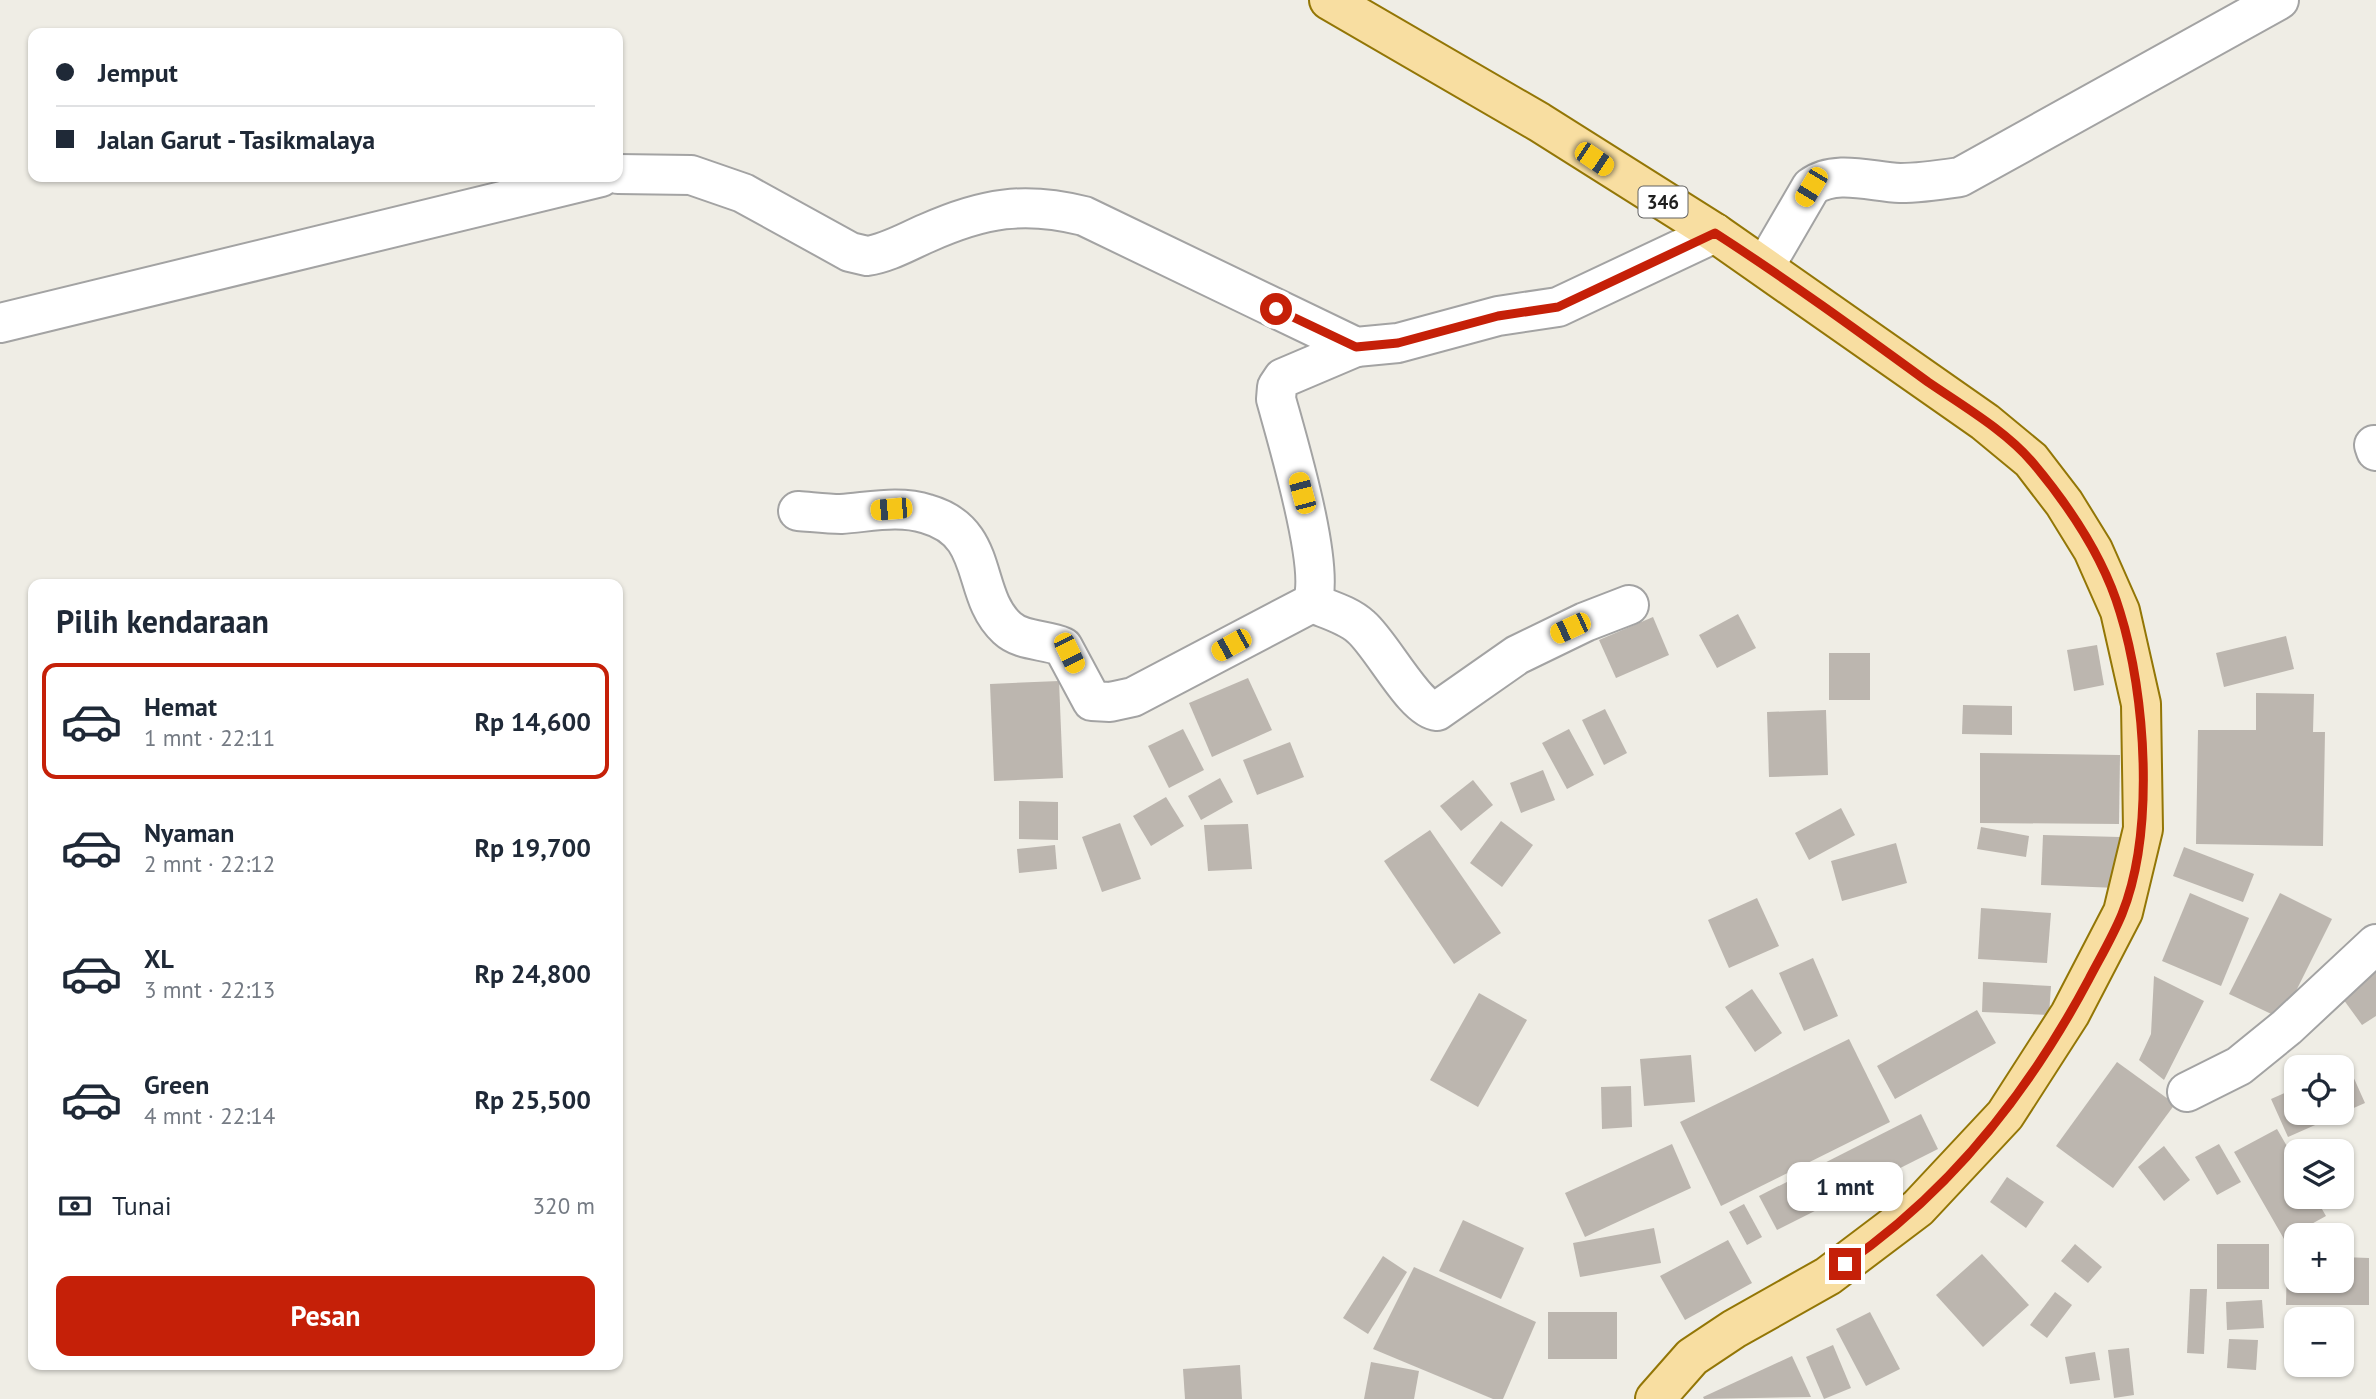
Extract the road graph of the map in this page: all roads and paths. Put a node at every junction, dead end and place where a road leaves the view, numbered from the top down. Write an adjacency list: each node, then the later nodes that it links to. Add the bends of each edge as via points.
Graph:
1 (1329, 0): 5 (main road, 346, via 1539,122)
2 (2279, 0): 6 (street, via 1960,177 1902,183 1818,181)
3 (623, 174): 8 (street, via 691,175 743,193 849,252 867,256 988,210 1059,209 1084,216)
4 (580, 182): 7 (street)
5 (1715, 233): 6 (main road, 346); 8 (street, via 1558,307 1498,316 1398,343)
6 (1765, 265): 14 (main road, 346, via 1985,422 2031,460 2064,503 2093,550 2120,611 2141,704 2143,829 2123,912 2070,1014 2005,1115 1898,1225 1828,1276 1692,1357)
7 (0, 323)
8 (1356, 347): 10 (street, via 1283,378 1277,387 1276,399 1302,493 1315,584)
9 (798, 511): 10 (street, via 838,514 911,509 948,523 974,551 994,611 1006,627 1015,635 1063,647 1089,699 1099,702 1133,697)
10 (1312, 603): 11 (street, via 1361,626 1388,656 1410,692 1426,708 1437,711 1517,654)
11 (1629, 605)
12 (2376, 944): 13 (street, via 2239,1066)
13 (2187, 1092)
14 (1655, 1399)

